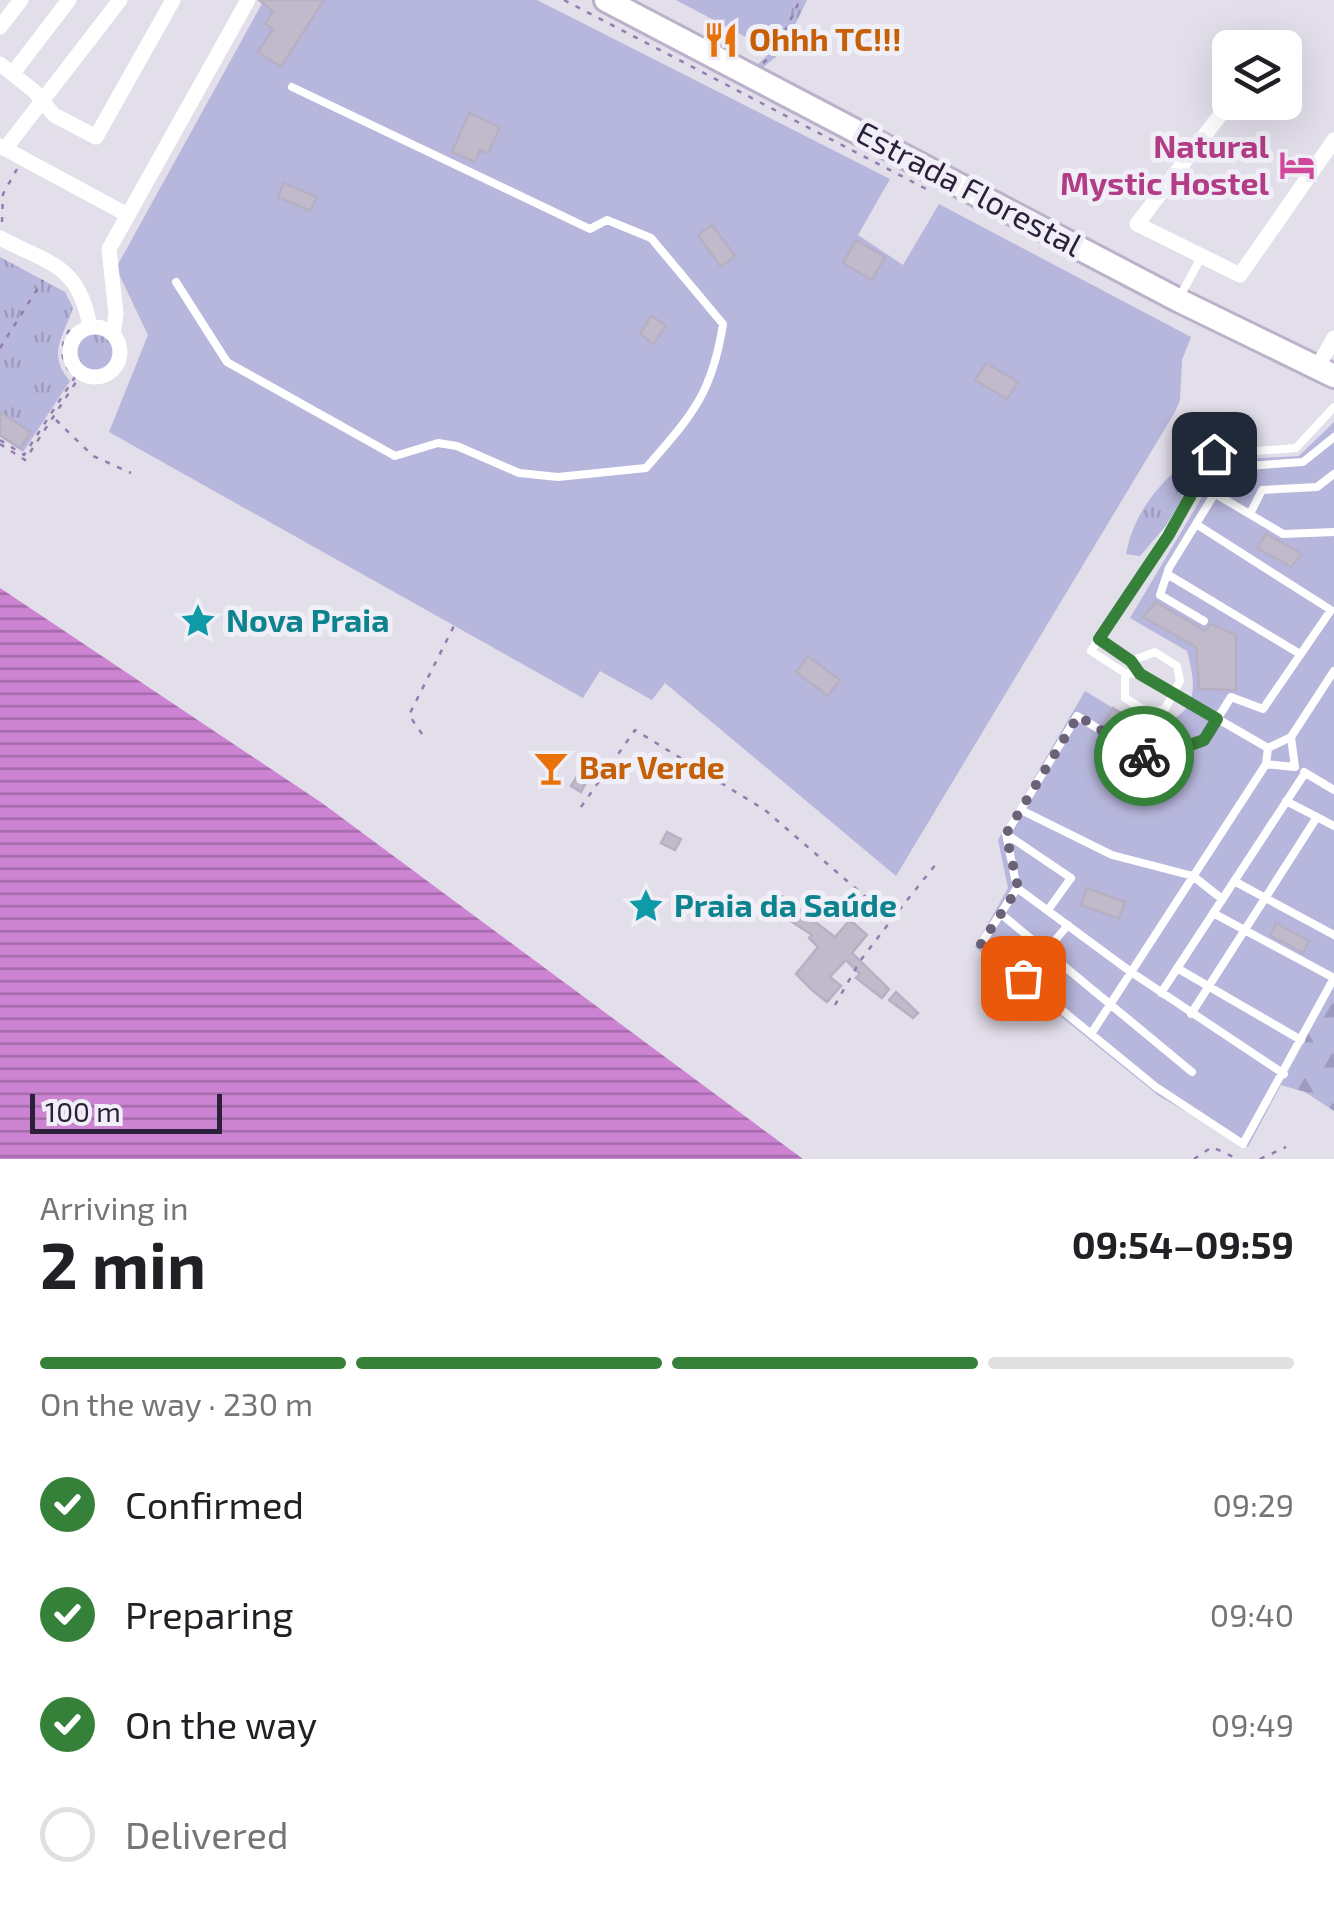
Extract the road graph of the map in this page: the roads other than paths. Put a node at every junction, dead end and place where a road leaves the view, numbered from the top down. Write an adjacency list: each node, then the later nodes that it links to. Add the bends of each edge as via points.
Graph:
1 (21, 0): 7 (street)
2 (68, 0): 8 (street)
3 (120, 0): 10 (street)
4 (174, 0): 10 (street, via 96,136 54,115)
5 (248, 0): 14 (street)
6 (606, 0): 18 (main road, Estrada Florestal)
7 (0, 28)
8 (6, 68): 10 (street)
9 (292, 86): 17 (lane, via 590,229 607,220 651,238 723,324 698,408 646,468 558,477 519,473 438,443 394,456 227,362)
10 (43, 102): 13 (street)
11 (1216, 120): 16 (street, via 1137,224)
12 (1334, 140): 16 (street, via 1240,274)
13 (3, 148): 14 (street)
14 (126, 214): 20 (street, via 108,257)
15 (1, 231): 19 (street, via 75,280 84,294)
16 (1202, 256): 18 (lane)
17 (176, 282)
18 (1178, 300): 22 (main road, Estrada Florestal)
19 (83, 323): 20 (street); 20 (street, via 70,348 77,369 90,376 116,364)
20 (113, 335)
21 (1334, 338): 22 (street)
22 (1325, 372)
23 (1334, 407): 33 (lane, via 1296,448 1214,454)
24 (1334, 437): 26 (lane, via 1303,462 1231,466)
25 (1334, 474): 27 (lane, via 1318,487 1262,490)
26 (1214, 493): 27 (lane); 28 (lane)
27 (1250, 514): 29 (lane, via 1284,534)
28 (1196, 524): 30 (lane); 31 (lane)
29 (1334, 532)
30 (1167, 574): 32 (lane, via 1160,595); 34 (lane)
31 (1332, 611): 34 (lane)
32 (1204, 621)
33 (1099, 639): 35 (lane); 37 (lane, via 1091,651)
34 (1300, 654): 40 (lane, via 1263,709 1231,697)
35 (1131, 661): 38 (lane); 39 (lane, via 1155,652 1177,666)
36 (1334, 670): 41 (lane)
37 (1125, 673): 38 (lane); 39 (lane, via 1125,698 1149,713 1164,708)
38 (1140, 674): 39 (lane)
39 (1173, 694): 40 (lane)
40 (1217, 719): 42 (lane); 48 (lane, via 1204,740 1149,760 1078,716)
41 (1291, 737): 42 (lane); 44 (lane)
42 (1268, 748): 43 (lane)
43 (1266, 764): 44 (lane); 52 (lane)
44 (1296, 768): 45 (lane)
45 (1305, 773): 46 (lane); 47 (lane)
46 (1334, 790)
47 (1286, 801): 49 (lane); 53 (lane)
48 (1021, 810): 51 (lane); 52 (lane, via 1112,855)
49 (1317, 817): 50 (lane); 56 (lane)
50 (1334, 826)
51 (1006, 834): 54 (lane); 57 (lane, via 1071,878)
52 (1193, 876): 55 (lane); 65 (lane)
53 (1234, 881): 55 (lane); 56 (lane)
54 (1018, 888): 57 (lane); 59 (lane)
55 (1222, 898): 58 (lane)
56 (1265, 900): 61 (lane); 62 (lane)
57 (1048, 910): 60 (lane)
58 (1213, 913): 61 (lane); 64 (lane)
59 (1000, 914): 63 (lane); 66 (lane, via 981,944)
60 (1068, 925): 63 (lane); 65 (lane)
61 (1245, 931): 67 (lane); 68 (lane)
62 (1334, 935)
63 (1046, 953): 66 (lane); 70 (lane)
64 (1177, 968): 68 (lane); 69 (lane)
65 (1131, 972): 69 (lane); 70 (lane)
66 (1023, 978): 72 (lane)
67 (1334, 978): 73 (lane)
68 (1209, 986): 71 (lane); 73 (lane)
69 (1161, 993): 71 (lane)
70 (1108, 1006): 72 (lane); 74 (lane)
71 (1191, 1014): 75 (lane)
72 (1090, 1034): 75 (lane, via 1243,1144)
73 (1301, 1040): 75 (lane)
74 (1192, 1072)
75 (1284, 1074)

